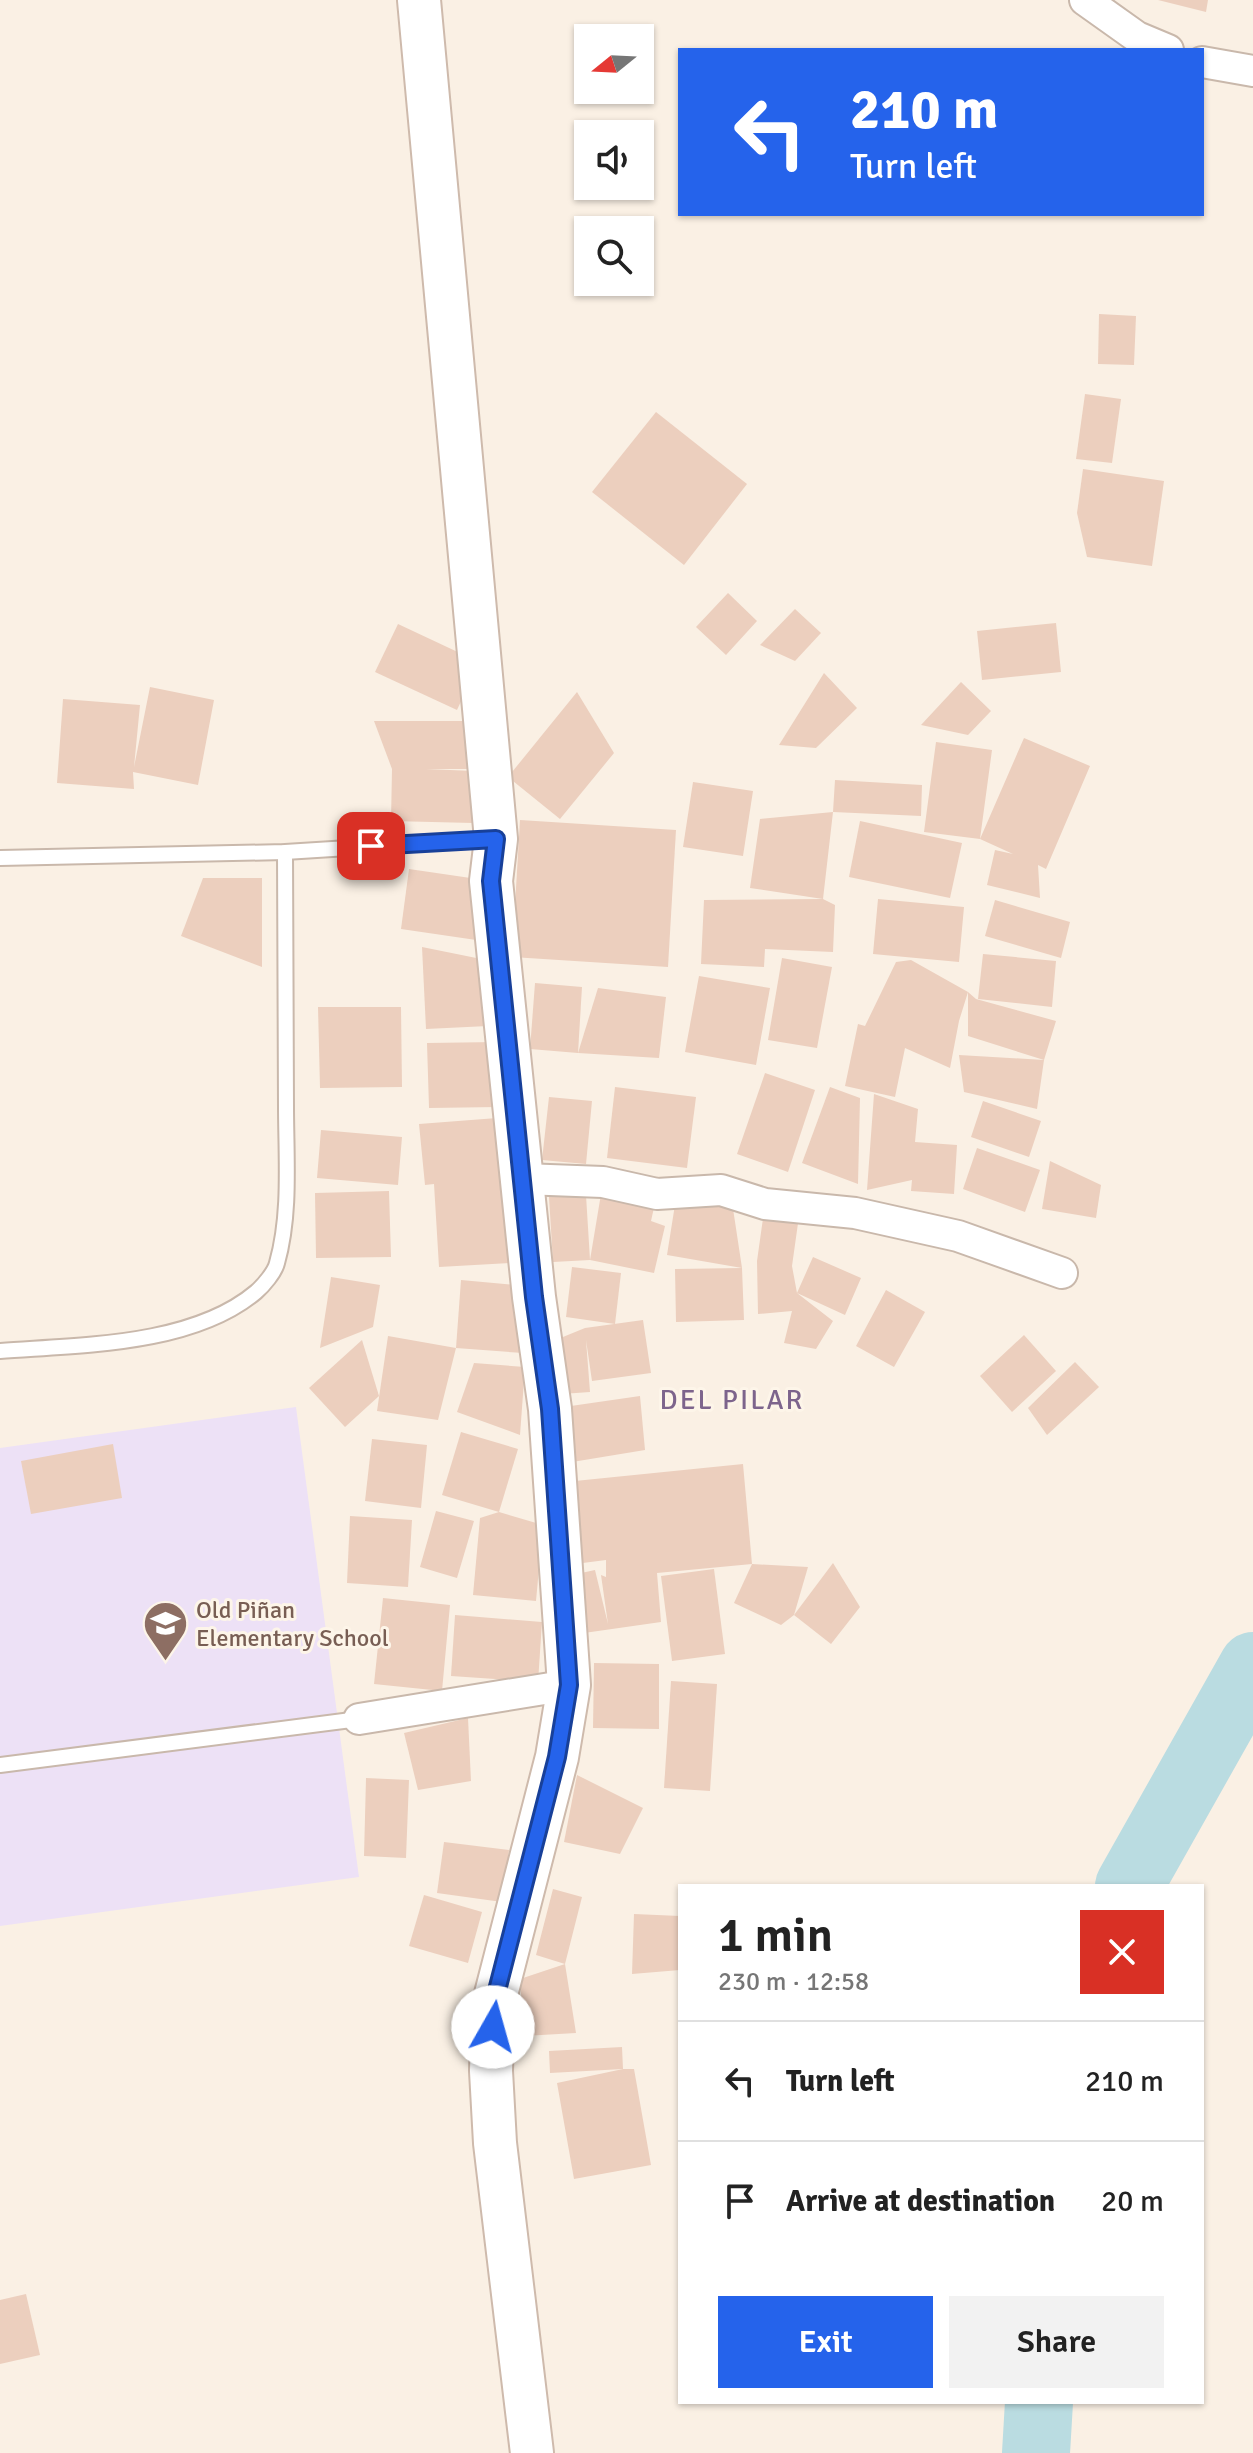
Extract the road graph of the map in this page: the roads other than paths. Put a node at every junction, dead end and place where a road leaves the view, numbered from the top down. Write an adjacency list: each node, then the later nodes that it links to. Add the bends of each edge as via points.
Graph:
1 (419, 0): 6 (street)
2 (1085, 0): 3 (street, via 1137,37)
3 (1163, 48)
4 (1204, 62): 5 (street)
5 (1253, 71)
6 (496, 839): 7 (lane); 9 (street, via 491,881)
7 (285, 852): 8 (lane); 11 (lane, via 286,1142 277,1266 257,1292 182,1329 119,1342)
8 (0, 858)
9 (523, 1179): 10 (street, via 603,1182 657,1194 721,1190 765,1204 855,1213 958,1236); 12 (street, via 550,1409)
10 (1062, 1273)
11 (0, 1351)
12 (569, 1685): 13 (street); 15 (street, via 557,1757 493,2006 495,2143)
13 (359, 1719): 14 (lane)
14 (0, 1765)
15 (532, 2453)

